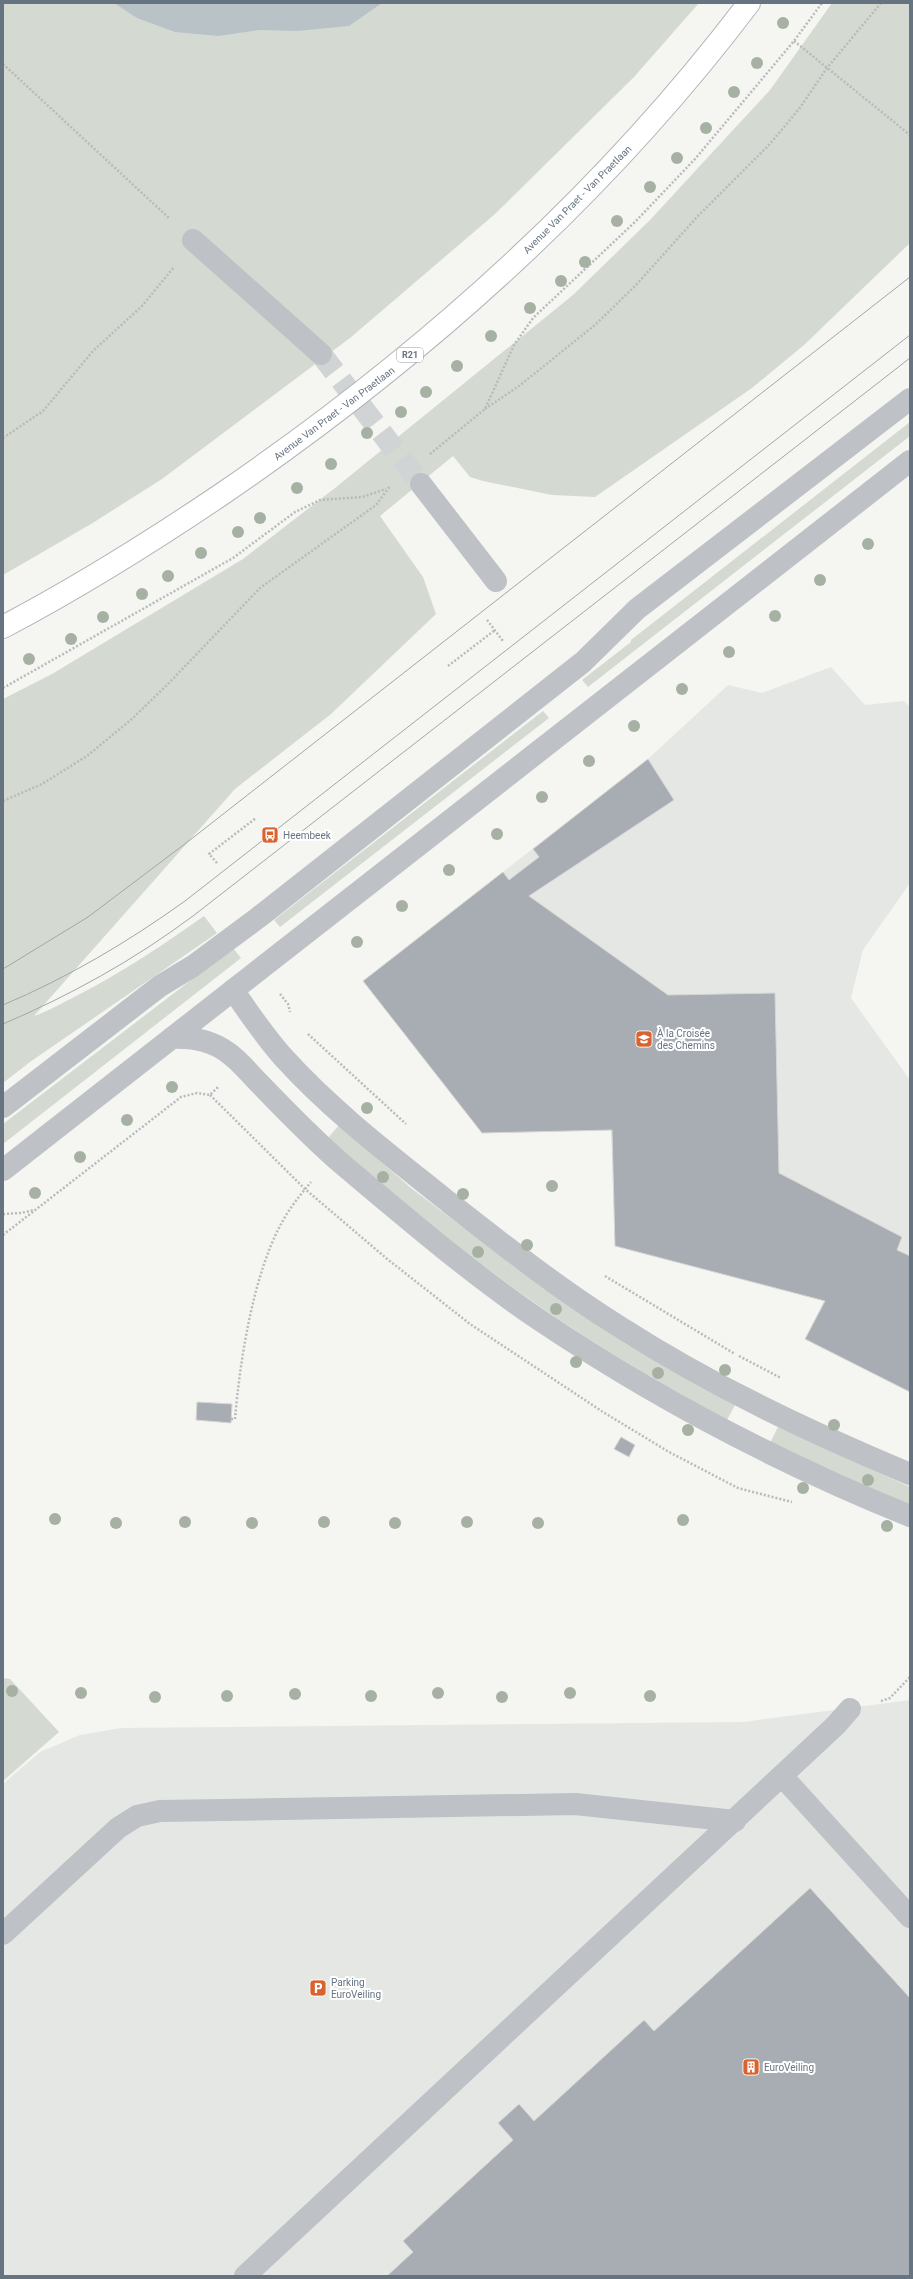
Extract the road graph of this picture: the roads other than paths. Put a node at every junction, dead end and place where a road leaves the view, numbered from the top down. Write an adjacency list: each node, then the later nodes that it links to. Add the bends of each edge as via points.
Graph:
1 (749, 3): 8 (main road, Avenue Van Praet - Van Praetlaan / R21, via 702,65 610,169 552,226 398,364 283,452 164,533 40,608)
2 (193, 240): 3 (street)
3 (321, 354)
4 (910, 399): 11 (street, via 637,609 583,662 247,926 193,966 160,986)
5 (910, 461): 9 (street)
6 (421, 484): 7 (street)
7 (496, 581)
8 (3, 627)
9 (233, 990): 10 (street); 13 (street, via 268,1039 322,1097 363,1134 530,1266 620,1328 716,1383 825,1439)
10 (172, 1038): 12 (street); 14 (street, via 189,1037 204,1040 229,1053 323,1148 407,1220 534,1316 584,1349 699,1416 808,1472)
11 (3, 1107)
12 (3, 1170)
13 (910, 1474)
14 (910, 1516)
15 (850, 1709): 16 (street)
16 (782, 1776): 17 (street); 18 (street)
17 (735, 1821): 19 (street, via 575,1804 160,1811 137,1816 118,1828); 20 (street)
18 (910, 1917)
19 (3, 1934)
20 (245, 2276)

